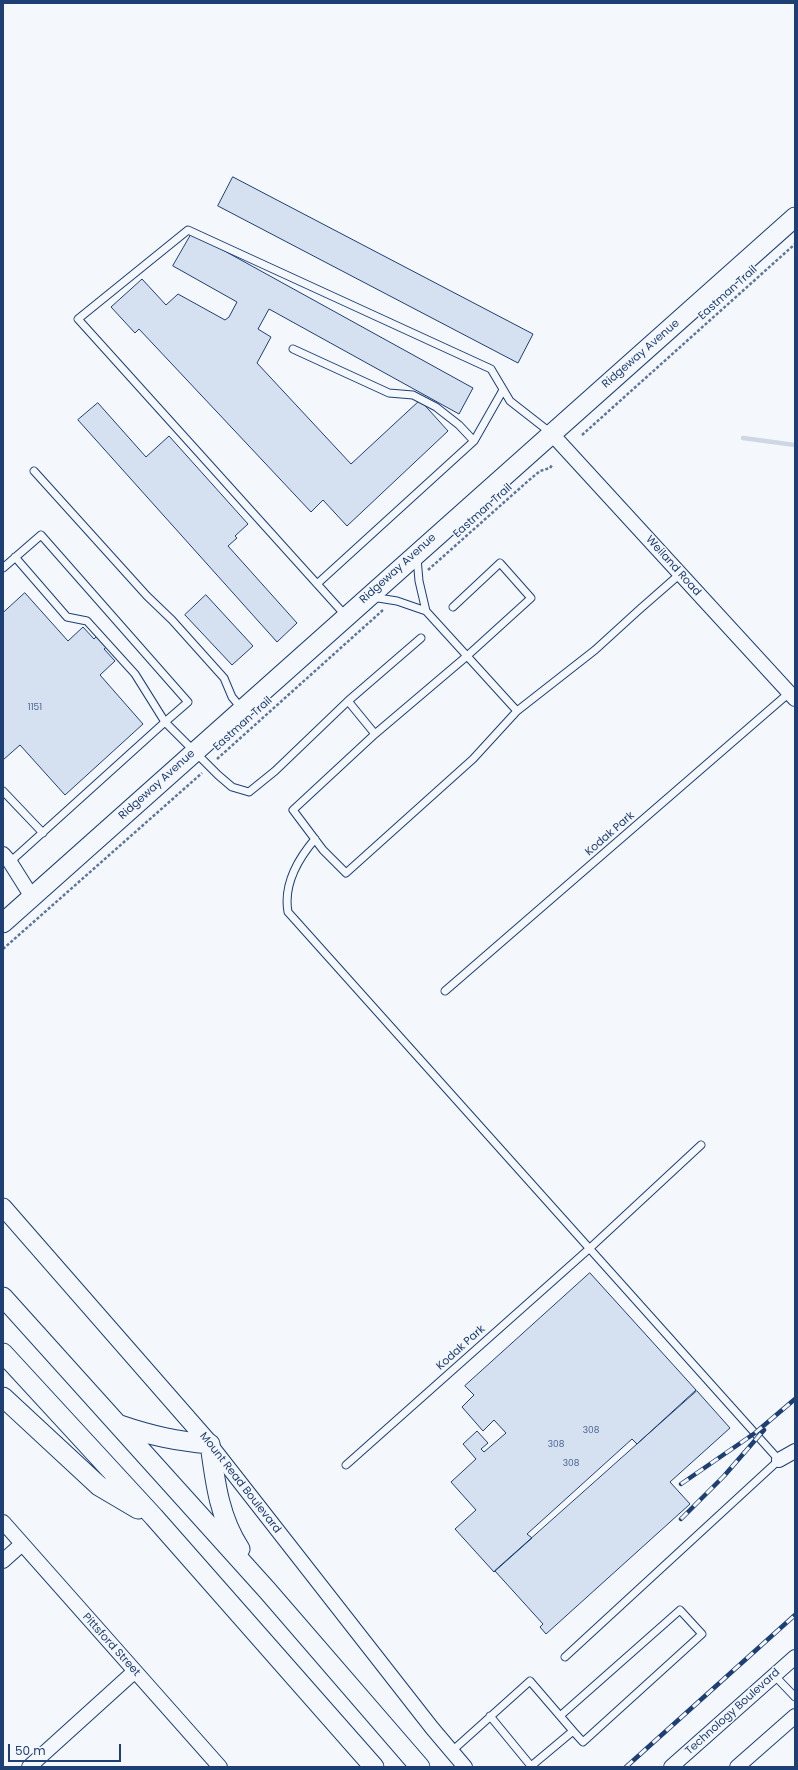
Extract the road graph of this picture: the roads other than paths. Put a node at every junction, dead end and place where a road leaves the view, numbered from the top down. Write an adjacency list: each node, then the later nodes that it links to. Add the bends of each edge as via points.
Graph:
1 (795, 217): 4 (main road, Ridgeway Avenue)
2 (293, 349): 5 (lane, via 389,393 413,395 436,407)
3 (503, 390): 4 (lane, via 510,401); 5 (lane); 11 (lane, via 491,369 188,230 78,319)
4 (551, 433): 7 (main road, Ridgeway Avenue); 10 (street, Weiland Road)
5 (474, 441): 11 (lane)
6 (34, 471): 20 (lane, via 224,678 232,697)
7 (417, 552): 12 (main road, Ridgeway Avenue); 14 (lane, via 419,581)
8 (15, 557): 9 (lane); 22 (lane, via 67,616 87,621 135,674); 22 (lane, via 41,535 188,702)
9 (3, 568)
10 (680, 574): 18 (street, Weiland Road); 21 (lane, via 595,650)
11 (317, 584): 15 (lane)
12 (368, 596): 14 (lane, via 397,601); 15 (main road, Ridgeway Avenue)
13 (453, 607): 17 (lane, via 500,563 531,598)
14 (426, 611): 17 (lane)
15 (346, 616): 20 (main road, Ridgeway Avenue)
16 (421, 638): 19 (lane)
17 (467, 656): 21 (lane); 23 (lane)
18 (792, 696): 31 (lane, Kodak Park)
19 (348, 701): 23 (lane); 24 (lane, via 250,792 232,787)
20 (242, 709): 24 (main road, Ridgeway Avenue)
21 (517, 710): 27 (lane, via 473,759 346,873)
22 (166, 722): 24 (lane); 26 (lane)
23 (375, 734): 27 (lane, via 293,810)
24 (195, 751): 29 (main road, Ridgeway Avenue)
25 (3, 791): 26 (lane)
26 (43, 833): 28 (lane)
27 (315, 839): 34 (lane, via 303,853 293,872 286,902 288,912)
28 (7, 858): 29 (street)
29 (32, 897): 30 (main road, Ridgeway Avenue)
30 (7, 916)
31 (445, 991)
32 (700, 1145): 34 (lane, Kodak Park)
33 (3, 1208): 39 (street, Mount Read Boulevard)
34 (590, 1248): 41 (lane); 42 (lane, Kodak Park)
35 (3, 1297): 38 (main road)
36 (3, 1353): 43 (main road)
37 (3, 1397): 43 (main road, via 99,1486)
38 (119, 1425): 39 (main road, via 154,1437); 47 (main road)
39 (210, 1444): 47 (main road, via 220,1505 231,1535); 57 (street, Mount Read Boulevard)
40 (795, 1451): 41 (street)
41 (779, 1460): 48 (lane)
42 (346, 1465)
43 (154, 1517): 61 (main road)
44 (3, 1522): 45 (street, Pittsford Street)
45 (22, 1544): 46 (street); 50 (street, Pittsford Street)
46 (3, 1561)
47 (267, 1590): 62 (main road)
48 (565, 1657)
49 (795, 1657): 51 (street, Technology Boulevard)
50 (135, 1671): 59 (street); 60 (street, Pittsford Street)
51 (774, 1675): 52 (lane); 64 (street, Technology Boulevard)
52 (795, 1697)
53 (490, 1716): 54 (lane, via 530,1681); 57 (lane); 58 (lane)
54 (560, 1716): 56 (lane); 56 (lane, via 680,1610 702,1634 583,1742)
55 (795, 1716): 65 (street)
56 (573, 1731): 58 (lane)
57 (452, 1751): 63 (street, Mount Read Boulevard)
58 (530, 1766)
59 (28, 1767)
60 (220, 1767)
61 (374, 1767)
62 (420, 1767)
63 (465, 1767)
64 (671, 1767)
65 (737, 1767)

